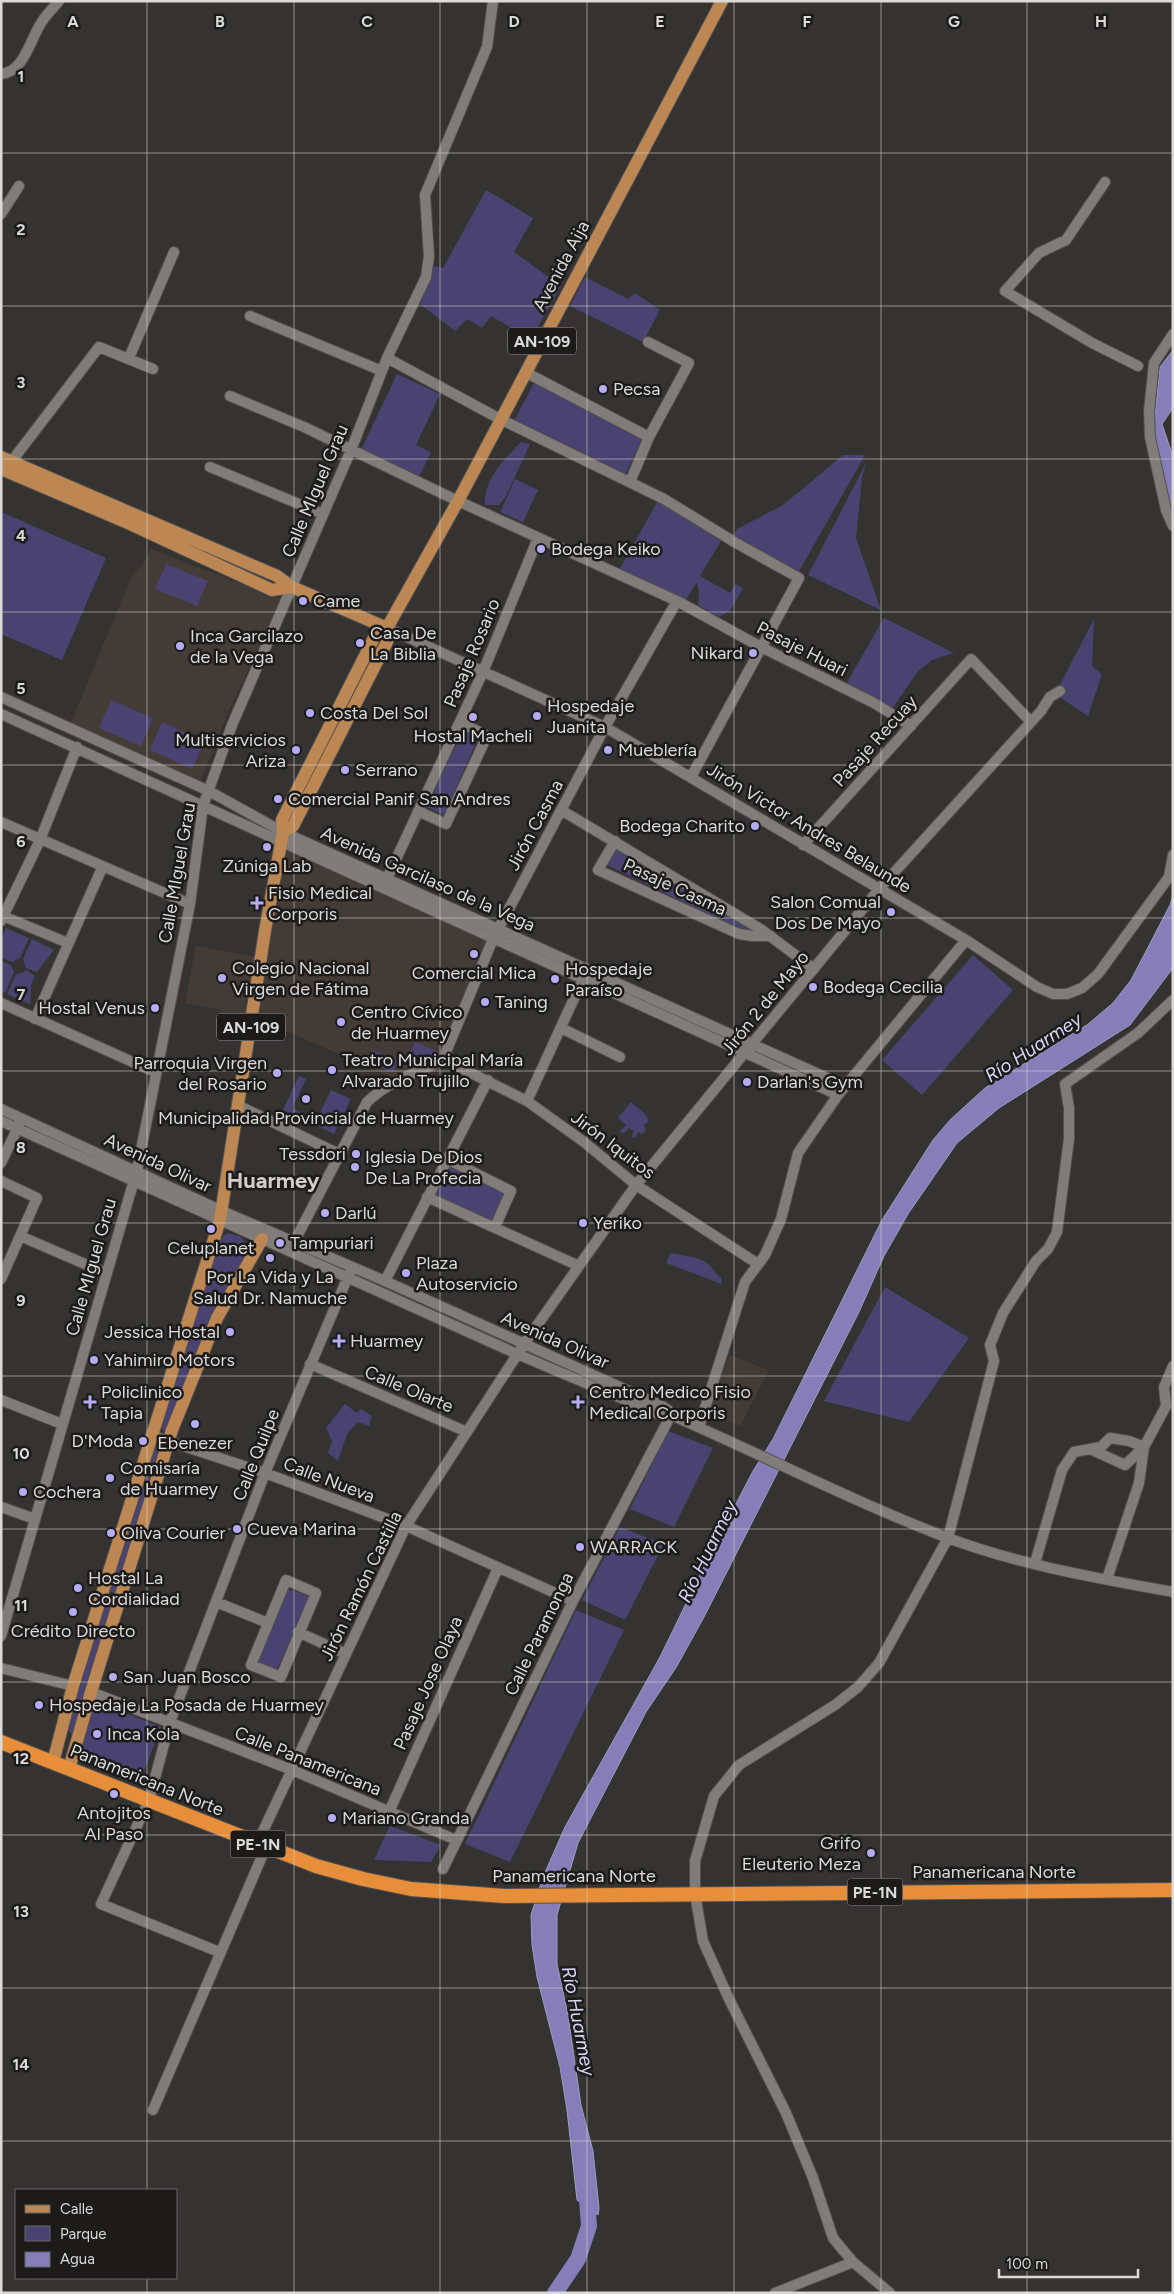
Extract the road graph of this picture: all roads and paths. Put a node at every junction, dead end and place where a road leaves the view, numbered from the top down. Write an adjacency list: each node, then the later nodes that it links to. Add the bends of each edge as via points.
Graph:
1 (59, 1): 4 (street, via 43,20 21,61 14,69)
2 (493, 1): 13 (street, Calle MIguel Grau, via 487,47 425,195 429,256 426,277)
3 (722, 1): 17 (main road, Avenida Aija / AN-109)
4 (1, 74)
5 (1105, 182): 14 (street, via 1066,240 1039,253 1005,291 1092,343)
6 (19, 186): 7 (street)
7 (1, 214)
8 (174, 252): 12 (street)
9 (250, 316): 16 (street)
10 (1173, 334): 27 (street, via 1154,363 1149,411 1150,437 1166,510)
11 (648, 342): 20 (street, via 689,363)
12 (129, 358): 15 (street); 22 (street, via 99,347)
13 (387, 358): 16 (street, Calle MIguel Grau); 19 (street)
14 (1138, 366)
15 (153, 369)
16 (382, 371): 21 (street, Calle MIguel Grau)
17 (525, 372): 19 (main road, Avenida Aija / AN-109); 20 (street)
18 (230, 396): 21 (street, Pasaje Huari, via 304,426)
19 (500, 419): 24 (street); 25 (main road, Avenida Aija / AN-109)
20 (649, 437): 24 (street)
21 (351, 450): 25 (street, Pasaje Huari); 26 (street, Calle MIguel Grau)
22 (4, 464): 29 (main road, via 277,576)
23 (210, 466): 26 (street)
24 (630, 482): 32 (street, via 664,498 736,544 799,578)
25 (458, 501): 28 (street, Pasaje Huari); 31 (main road, Avenida Aija / AN-109)
26 (323, 514): 29 (street, Calle MIguel Grau)
27 (1173, 526)
28 (538, 538): 30 (street, Pasaje Huari); 33 (street, Pasaje Rosario)
29 (292, 587): 31 (main road); 43 (street, Calle MIguel Grau, via 232,725)
30 (677, 601): 32 (street, Pasaje Huari); 40 (street, Jirón Casma)
31 (387, 628): 33 (street, Jirón Victor Andres Belaunde); 48 (main road, Avenida Aija / AN-109, via 375,636 282,820)
32 (761, 647): 39 (street, Pasaje Huari, via 874,703); 42 (street)
33 (483, 672): 37 (street, Pasaje Rosario); 40 (street, Jirón Victor Andres Belaunde)
34 (1060, 691): 38 (street, Jirón 2 de Mayo, via 1050,697)
35 (1, 696): 43 (street, Avenida Garcilaso de la Vega)
36 (1, 714): 41 (street, Avenida Garcilaso de la Vega)
37 (460, 722): 46 (street, Pasaje Rosario); 46 (street, via 487,736 446,824)
38 (1031, 722): 39 (street, Pasaje Recuay, via 971,659); 57 (street, Jirón 2 de Mayo)
39 (911, 726): 51 (street, Pasaje Recuay)
40 (605, 727): 42 (street, Jirón Victor Andres Belaunde); 45 (street, Jirón Casma)
41 (77, 747): 44 (street, Avenida Garcilaso de la Vega); 49 (street)
42 (690, 776): 51 (street, Jirón Victor Andres Belaunde)
43 (209, 791): 44 (street, Calle MIguel Grau); 48 (street, Avenida Garcilaso de la Vega)
44 (203, 806): 48 (street, Avenida Garcilaso de la Vega); 58 (street, Calle MIguel Grau)
45 (561, 810): 50 (street, Pasaje Casma); 60 (street, Jirón Casma)
46 (418, 812): 55 (street, Pasaje Rosario)
47 (1, 822): 49 (street)
48 (282, 837): 55 (street, Avenida Garcilaso de la Vega); 56 (street, Avenida Garcilaso de la Vega); 79 (main road, Avenida Aija / AN-109)
49 (40, 840): 53 (street); 59 (street)
50 (615, 841): 61 (street, Pasaje Casma); 61 (street, Pasaje Casma, via 598,870 739,934)
51 (803, 845): 57 (street, Jirón Victor Andres Belaunde)
52 (1173, 855): 54 (street)
53 (102, 868): 58 (street); 64 (street)
54 (1171, 877): 63 (street, Jirón Victor Andres Belaunde, via 1098,974 1082,988 1066,994 1053,994 1037,987)
55 (387, 878): 56 (street, Pasaje Rosario); 60 (street, Avenida Garcilaso de la Vega)
56 (382, 888): 62 (street, Avenida Garcilaso de la Vega)
57 (880, 888): 63 (street, Jirón Victor Andres Belaunde); 65 (street, Jirón 2 de Mayo)
58 (190, 904): 74 (street, Calle MIguel Grau)
59 (2, 919): 64 (street)
60 (499, 928): 62 (street, Jirón Casma); 71 (street, Avenida Garcilaso de la Vega)
61 (771, 936): 65 (street, Pasaje Casma)
62 (494, 939): 66 (street, Avenida Garcilaso de la Vega); 73 (street, Jirón Casma)
63 (966, 940): 76 (street)
64 (68, 944): 69 (street)
65 (814, 969): 71 (street, Jirón 2 de Mayo)
66 (583, 979): 70 (street); 71 (street, Avenida Garcilaso de la Vega)
67 (1173, 1000): 121 (street, via 1138,1032 1065,1084 1069,1140 1057,1232 1016,1291 990,1345 994,1361)
68 (1, 1003): 69 (street)
69 (35, 1018): 74 (street)
70 (561, 1028): 72 (street); 78 (street)
71 (749, 1048): 76 (street, Avenida Garcilaso de la Vega); 77 (street, Avenida Garcilaso de la Vega); 89 (street, Jirón 2 de Mayo)
72 (620, 1057)
73 (445, 1060): 75 (street, Jirón Iquitos); 84 (street, via 381,1089 367,1102)
74 (155, 1072): 87 (street, Calle MIguel Grau)
75 (488, 1080): 78 (street, Jirón Iquitos); 85 (street)
76 (845, 1086): 77 (street)
77 (838, 1095): 96 (street, via 798,1153 781,1219 766,1255)
78 (527, 1102): 89 (street, Jirón Iquitos, via 584,1142)
79 (237, 1105): 84 (street); 91 (main road, Avenida Aija / AN-109)
80 (1, 1109): 81 (street, Avenida Olivar)
81 (22, 1118): 83 (street); 87 (street, Avenida Olivar)
82 (1, 1121): 83 (street, Avenida Olivar)
83 (17, 1128): 86 (street); 87 (street, Avenida Olivar)
84 (339, 1154): 95 (street)
85 (447, 1159): 90 (street); 92 (street, via 511,1191)
86 (1, 1163)
87 (135, 1175): 91 (street, Avenida Olivar); 100 (street, Calle MIguel Grau)
88 (1, 1181): 93 (street, via 37,1198)
89 (636, 1185): 96 (street, Jirón Iquitos); 98 (street, Jirón 2 de Mayo)
90 (427, 1196): 92 (street); 103 (street)
91 (221, 1216): 94 (street, Avenida Olivar); 95 (street, Avenida Olivar); 113 (main road, AN-109)
92 (495, 1227): 98 (street)
93 (20, 1236): 97 (street); 100 (street)
94 (262, 1238): 95 (street, Avenida Olivar); 114 (main road, via 217,1318)
95 (291, 1246): 99 (street, Avenida Olivar); 101 (street, Avenida Olivar)
96 (758, 1264): 111 (street, via 745,1282)
97 (4, 1265): 102 (street)
98 (579, 1266): 104 (street, Jirón 2 de Mayo)
99 (352, 1267): 101 (street, Calle Quilpe); 103 (street, Avenida Olivar)
100 (106, 1273): 110 (street, Calle MIguel Grau)
101 (347, 1277): 105 (street, Avenida Olivar); 106 (street, Calle Quilpe)
102 (1, 1279)
103 (385, 1281): 104 (street, Avenida Olivar)
104 (524, 1344): 105 (street, Jirón 2 de Mayo); 109 (street, Avenida Olivar, via 662,1406)
105 (517, 1354): 109 (street, Avenida Olivar, via 661,1415); 112 (street, Jirón Ramón Castilla)
106 (310, 1364): 112 (street, Calle Olarte); 117 (street, Calle Quilpe)
107 (1173, 1366): 115 (street, via 1164,1388 1166,1406)
108 (1, 1400): 110 (street)
109 (671, 1415): 111 (street); 127 (street, Calle Paramonga)
110 (62, 1424): 119 (street, Calle MIguel Grau)
111 (698, 1427): 121 (street)
112 (467, 1432): 120 (street, Jirón Ramón Castilla)
113 (153, 1436): 114 (street, Calle Nueva); 126 (main road, AN-109)
114 (169, 1441): 117 (street, Calle Nueva); 129 (main road)
115 (1144, 1447): 116 (street, via 1110,1438 1101,1447); 116 (street, via 1125,1465); 124 (street, via 1139,1483)
116 (1090, 1449): 122 (street, via 1074,1452 1062,1470)
117 (265, 1473): 120 (street, Calle Nueva); 128 (street, Calle Quilpe)
118 (1, 1507): 119 (street)
119 (35, 1519): 132 (street, Calle MIguel Grau)
120 (406, 1526): 123 (street, Calle Nueva); 133 (street, Jirón Ramón Castilla)
121 (948, 1538): 122 (street); 148 (street, via 879,1663 858,1687 836,1706 739,1764 714,1796 695,1861)
122 (1035, 1563): 124 (street)
123 (498, 1568): 127 (street, Calle Nueva); 143 (street, Pasaje Jose Olaya)
124 (1107, 1579): 125 (street)
125 (1173, 1592)
126 (100, 1597): 129 (main road); 135 (main road, AN-109)
127 (572, 1601): 144 (street, Calle Paramonga)
128 (216, 1602): 130 (street); 137 (street, Calle Quilpe)
129 (118, 1603): 136 (main road)
130 (268, 1623): 131 (street, via 286,1580 316,1593); 131 (street, via 251,1665 281,1677)
131 (298, 1632): 133 (street)
132 (1, 1636)
133 (346, 1654): 141 (street, Jirón Ramón Castilla)
134 (1, 1668): 135 (street)
135 (73, 1686): 139 (main road, AN-109)
136 (91, 1692): 137 (street, Calle Panamericana); 140 (main road)
137 (170, 1722): 141 (street, Calle Panamericana); 142 (street, Calle Quilpe)
138 (1, 1742): 139 (highway, Panamericana Norte / PE-1N)
139 (53, 1762): 140 (highway, Panamericana Norte / PE-1N)
140 (69, 1769): 142 (highway, Panamericana Norte / PE-1N)
141 (292, 1770): 143 (street, Calle Panamericana); 145 (street, Jirón Ramón Castilla)
142 (149, 1800): 145 (highway, Panamericana Norte / PE-1N); 149 (street, Calle Quilpe, via 101,1904)
143 (389, 1812): 144 (street, Calle Panamericana)
144 (456, 1840): 146 (street, Calle Paramonga)
145 (261, 1846): 148 (highway, Panamericana Norte / PE-1N, via 332,1871 387,1885 459,1894); 149 (street, Jirón Ramón Castilla)
146 (442, 1870)
147 (1173, 1890): 148 (highway, Panamericana Norte / PE-1N)
148 (696, 1894): 151 (street, via 703,1941 786,2113 833,2238)
149 (219, 1952): 150 (street, Jirón Ramón Castilla)
150 (152, 2110)
151 (853, 2262): 152 (street); 153 (street)
152 (775, 2293)
153 (890, 2293)

